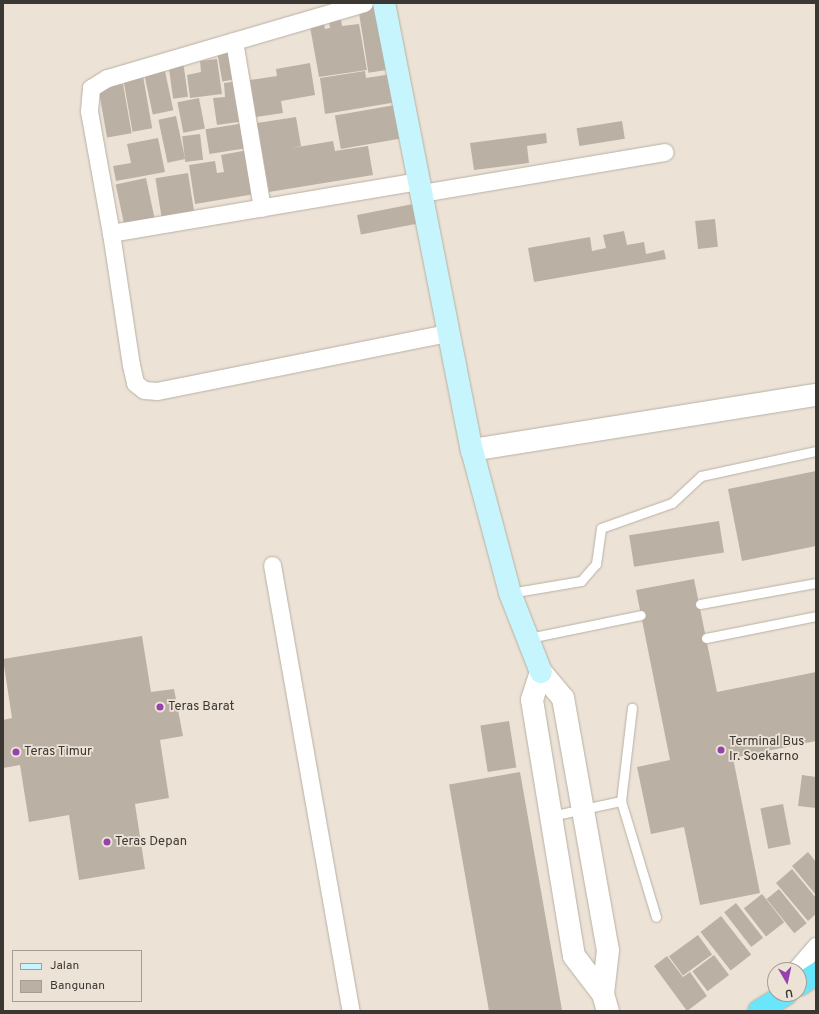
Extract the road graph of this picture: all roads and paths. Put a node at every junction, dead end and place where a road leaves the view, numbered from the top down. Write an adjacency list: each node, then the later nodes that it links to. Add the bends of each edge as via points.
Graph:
1 (364, 3): 3 (street)
2 (384, 3): 5 (main road)
3 (234, 41): 6 (street); 7 (street, via 107,78 91,88 89,111)
4 (665, 152): 5 (street)
5 (421, 187): 6 (street); 8 (main road)
6 (262, 208): 7 (street)
7 (111, 233): 8 (street, via 131,365 135,383 144,390 157,391)
8 (448, 334): 10 (main road)
9 (816, 395): 10 (street)
10 (472, 450): 14 (main road)
11 (816, 451): 14 (lane, via 701,476 672,504 601,528 596,564 581,581)
12 (272, 565): 33 (street)
13 (816, 583): 15 (lane)
14 (510, 593): 18 (main road)
15 (700, 604)
16 (641, 615): 18 (lane)
17 (816, 616): 19 (lane)
18 (529, 638): 20 (main road)
19 (706, 638)
20 (541, 672): 23 (street, via 563,698); 24 (street, via 532,700)
21 (632, 708): 22 (lane)
22 (621, 801): 23 (lane); 25 (lane)
23 (584, 809): 24 (lane); 27 (street)
24 (550, 816): 28 (street)
25 (656, 917)
26 (816, 946): 29 (street)
27 (608, 950): 28 (street); 32 (street)
28 (574, 956): 32 (street)
29 (802, 962)
30 (816, 974): 31 (highway)
31 (807, 980)
32 (605, 1002)
33 (350, 1011)

